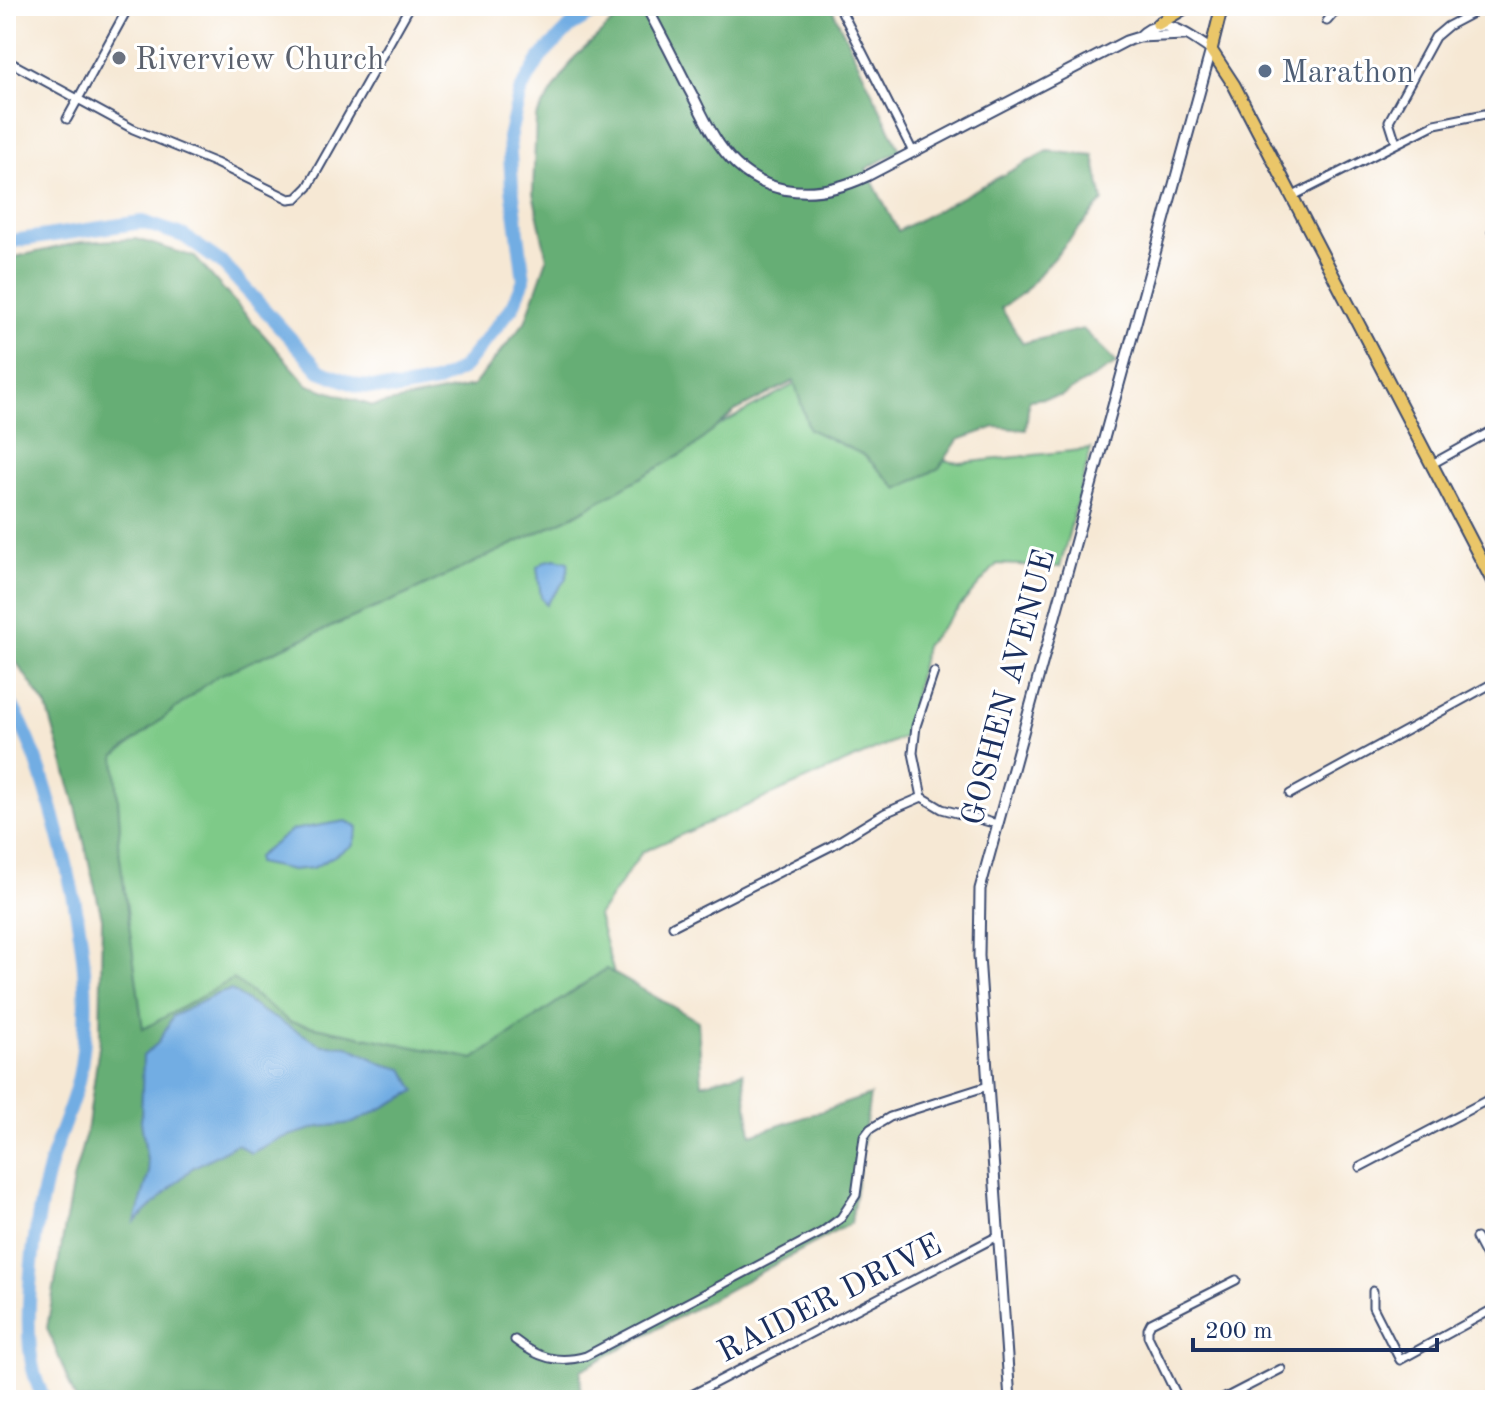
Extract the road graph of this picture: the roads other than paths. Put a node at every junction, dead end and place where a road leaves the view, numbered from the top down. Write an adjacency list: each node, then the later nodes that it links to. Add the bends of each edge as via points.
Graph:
1 (129, 6): 15 (street)
2 (410, 6): 15 (street, via 297,198 281,196 133,129)
3 (646, 6): 19 (street, via 719,144 735,164 766,184 820,192 854,183)
4 (839, 6): 19 (street)
5 (1188, 6): 10 (main road)
6 (1222, 6): 13 (main road, GOSHEN AVENUE)
7 (1340, 6): 9 (street)
8 (1486, 6): 18 (street, via 1448,26 1430,43 1389,121)
9 (1327, 21)
10 (1158, 24): 11 (street); 12 (street)
11 (1184, 35): 12 (street); 13 (street)
12 (1139, 37): 19 (street)
13 (1211, 50): 20 (main road); 30 (street, GOSHEN AVENUE)
14 (6, 60): 15 (street)
15 (78, 98): 17 (street)
16 (1495, 112): 18 (street, via 1435,124)
17 (67, 119)
18 (1396, 143): 20 (street)
19 (913, 152)
20 (1293, 196): 24 (main road)
21 (1495, 226): 22 (street)
22 (1495, 239)
23 (1495, 429): 24 (street)
24 (1432, 464): 25 (main road)
25 (1495, 586)
26 (934, 672): 29 (street, via 913,753)
27 (1495, 682): 28 (street)
28 (1290, 794)
29 (922, 797): 30 (street, via 942,809); 31 (street)
30 (997, 824): 32 (street, GOSHEN AVENUE, via 978,918)
31 (673, 926)
32 (988, 1086): 35 (street, GOSHEN AVENUE); 41 (street, via 890,1117 870,1129 864,1137 856,1195 841,1218 822,1232 586,1356 556,1360 535,1355)
33 (1495, 1096): 34 (street)
34 (1360, 1167)
35 (998, 1236): 43 (street, RAIDER DRIVE); 44 (street, GOSHEN AVENUE)
36 (1476, 1238): 37 (street)
37 (1495, 1274)
38 (1236, 1280): 45 (street, via 1148,1329)
39 (1373, 1291): 40 (street, via 1373,1307 1400,1360)
40 (1495, 1308)
41 (515, 1340)
42 (1281, 1369): 46 (street)
43 (682, 1400)
44 (1010, 1400)
45 (1179, 1400)
46 (1221, 1400)

